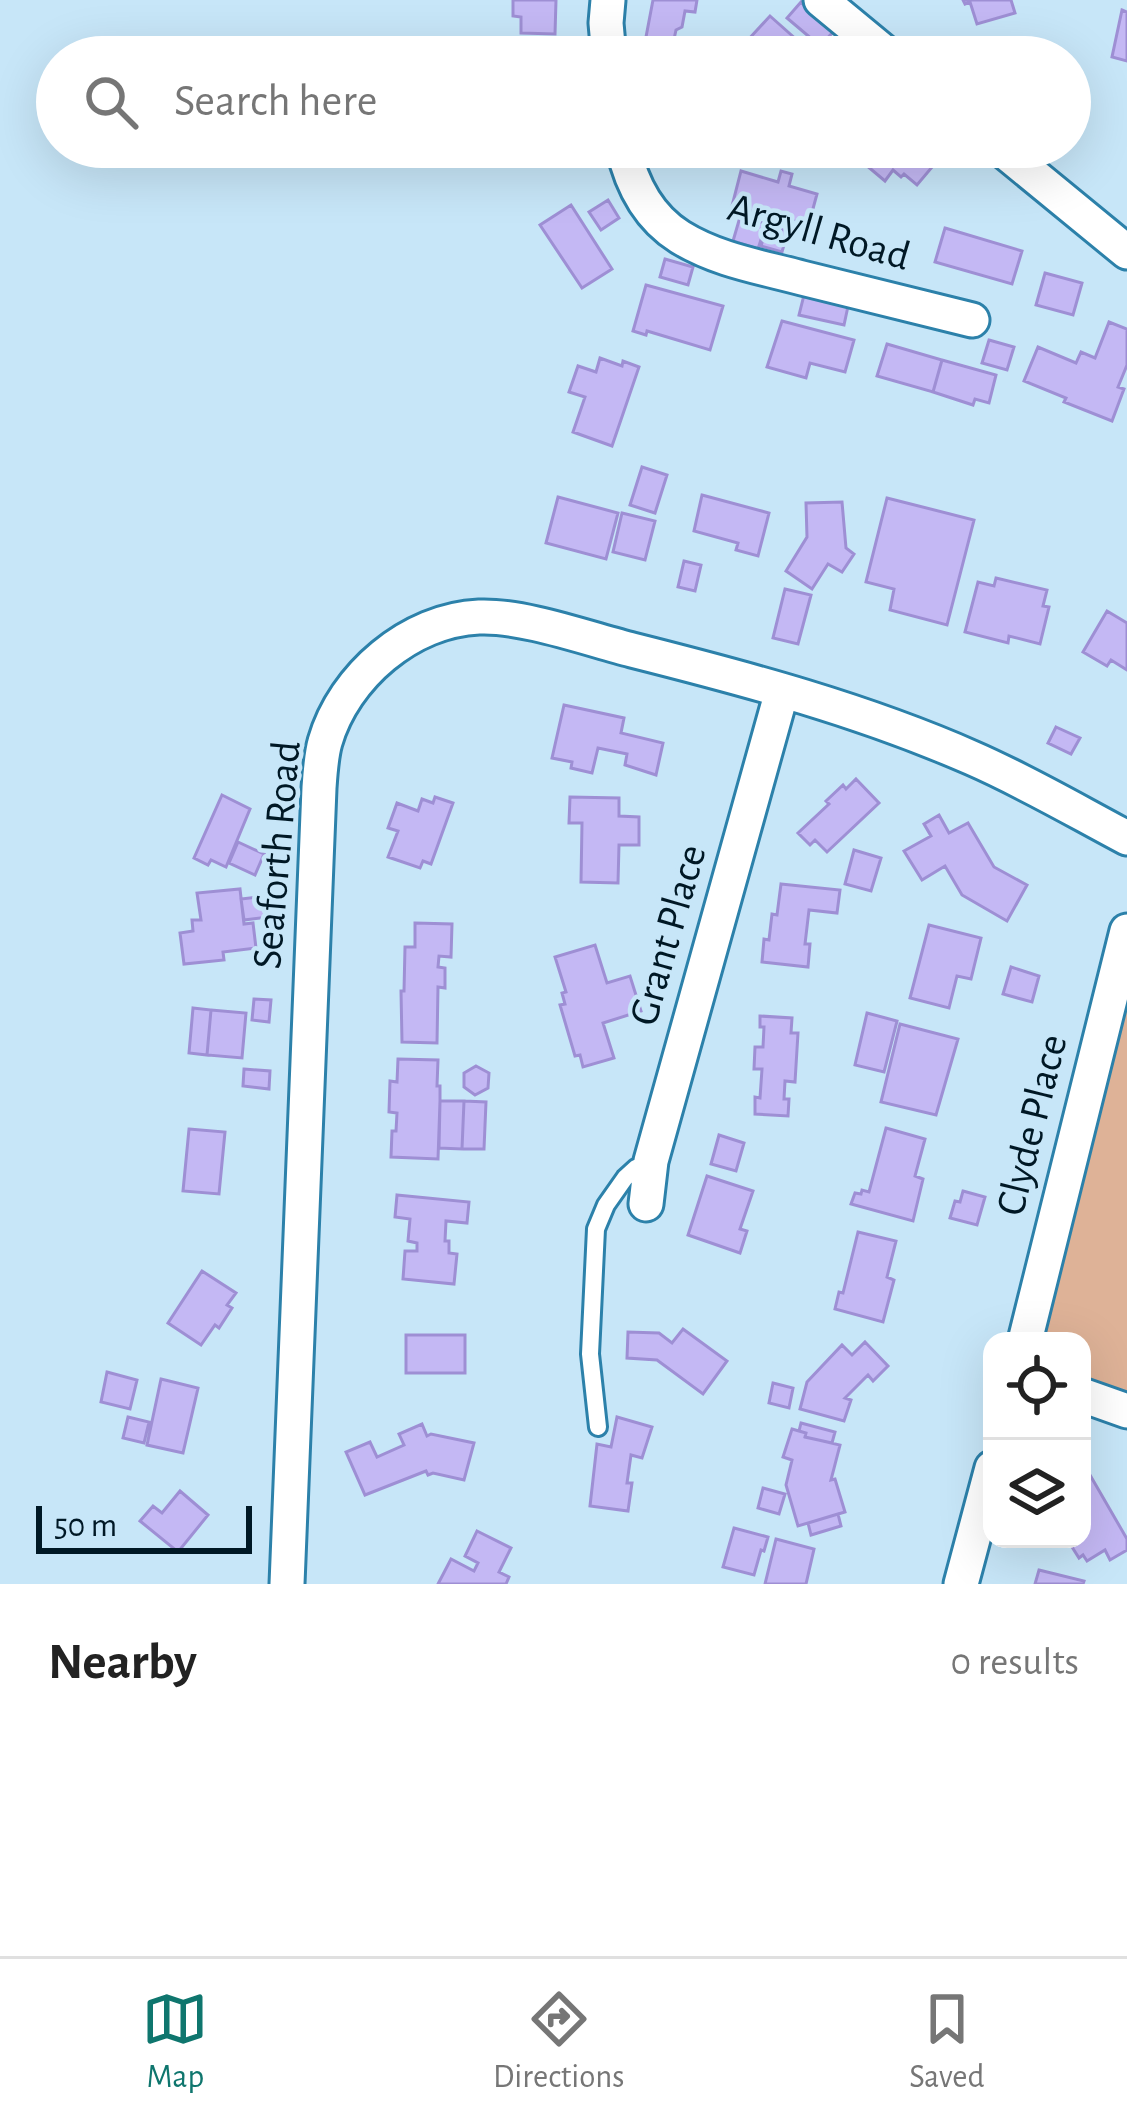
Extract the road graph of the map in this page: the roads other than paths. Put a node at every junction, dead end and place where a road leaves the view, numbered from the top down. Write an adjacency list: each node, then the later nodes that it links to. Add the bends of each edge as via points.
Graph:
1 (608, 0): 3 (street)
2 (821, 0): 4 (street)
3 (607, 36)
4 (865, 36)
5 (627, 168): 8 (street, Argyll Road, via 661,222 726,259)
6 (1025, 168): 7 (street)
7 (1127, 252)
8 (972, 320)
9 (782, 691): 10 (street, Seaforth Road, via 977,760); 12 (street, Grant Place); 19 (street, Seaforth Road, via 534,624 480,617 431,627 388,652 338,711 319,788)
10 (1127, 838)
11 (1127, 932): 14 (street, Clyde Place)
12 (652, 1161): 13 (street, Grant Place); 17 (lane, via 625,1178 596,1229 590,1354)
13 (646, 1204)
14 (1027, 1332)
15 (1091, 1398): 16 (street)
16 (1127, 1411)
17 (598, 1427)
18 (983, 1502): 20 (street)
19 (287, 1584)
20 (961, 1584)

